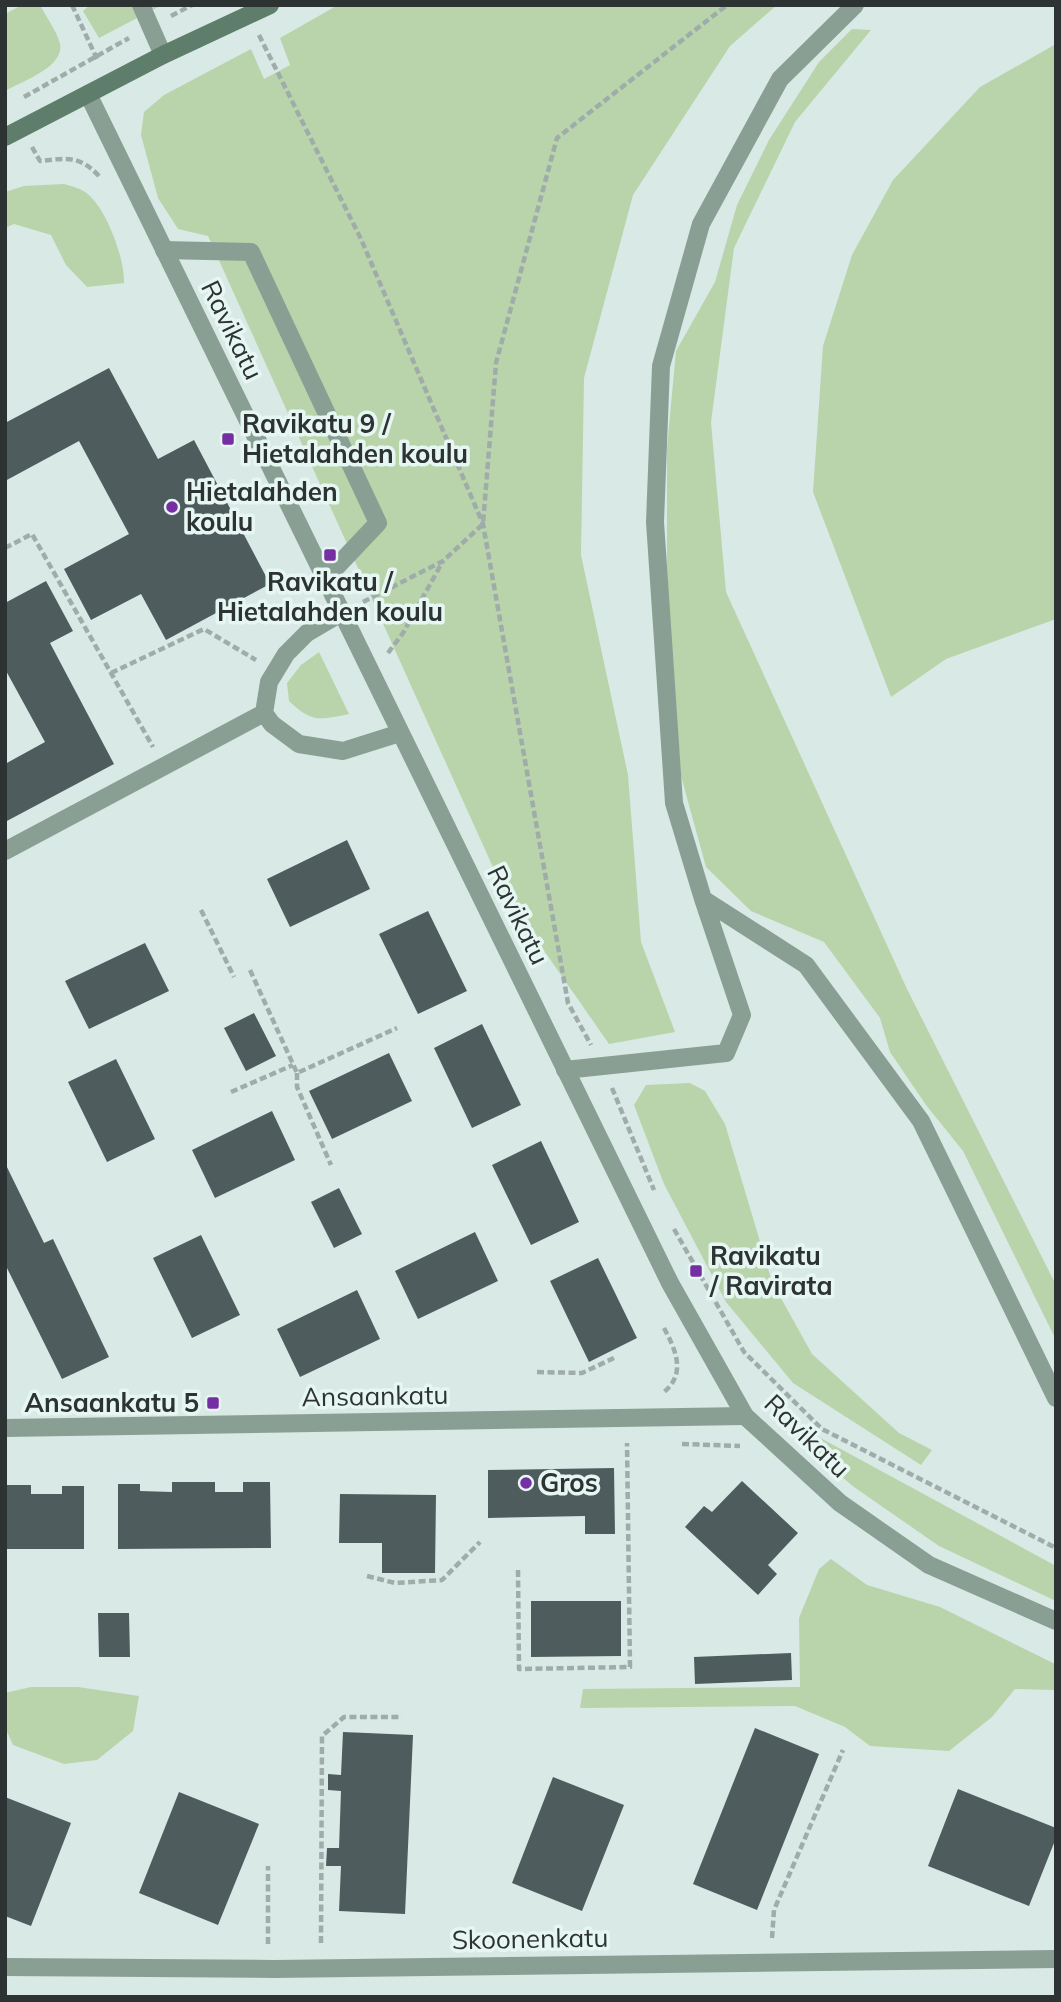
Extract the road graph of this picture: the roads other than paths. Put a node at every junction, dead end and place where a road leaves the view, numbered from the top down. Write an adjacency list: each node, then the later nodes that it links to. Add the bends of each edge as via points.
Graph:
1 (141, 5): 4 (street)
2 (270, 5): 4 (main road)
3 (855, 5): 13 (street, via 780,79 701,224 661,366 654,522 674,803)
4 (163, 55): 5 (main road)
5 (88, 94): 6 (main road); 7 (street, Ravikatu)
6 (5, 137)
7 (164, 250): 8 (street, Ravikatu); 8 (street, via 251,252 378,523)
8 (325, 579): 9 (street, Ravikatu)
9 (341, 613): 10 (street, via 307,632 286,654 269,682); 11 (street, Ravikatu)
10 (264, 713): 11 (street, via 299,744 343,751); 12 (street)
11 (400, 733): 14 (street, Ravikatu)
12 (5, 851)
13 (703, 899): 14 (street, via 742,1015 726,1053); 15 (street, via 806,965 920,1121)
14 (565, 1070): 16 (street, Ravikatu, via 670,1283)
15 (1056, 1398)
16 (745, 1416): 17 (street, Ansaankatu); 18 (street, Ravikatu, via 840,1503 929,1565)
17 (5, 1428)
18 (1056, 1621)
19 (1056, 1959): 20 (street, Skoonenkatu)
20 (5, 1968)

